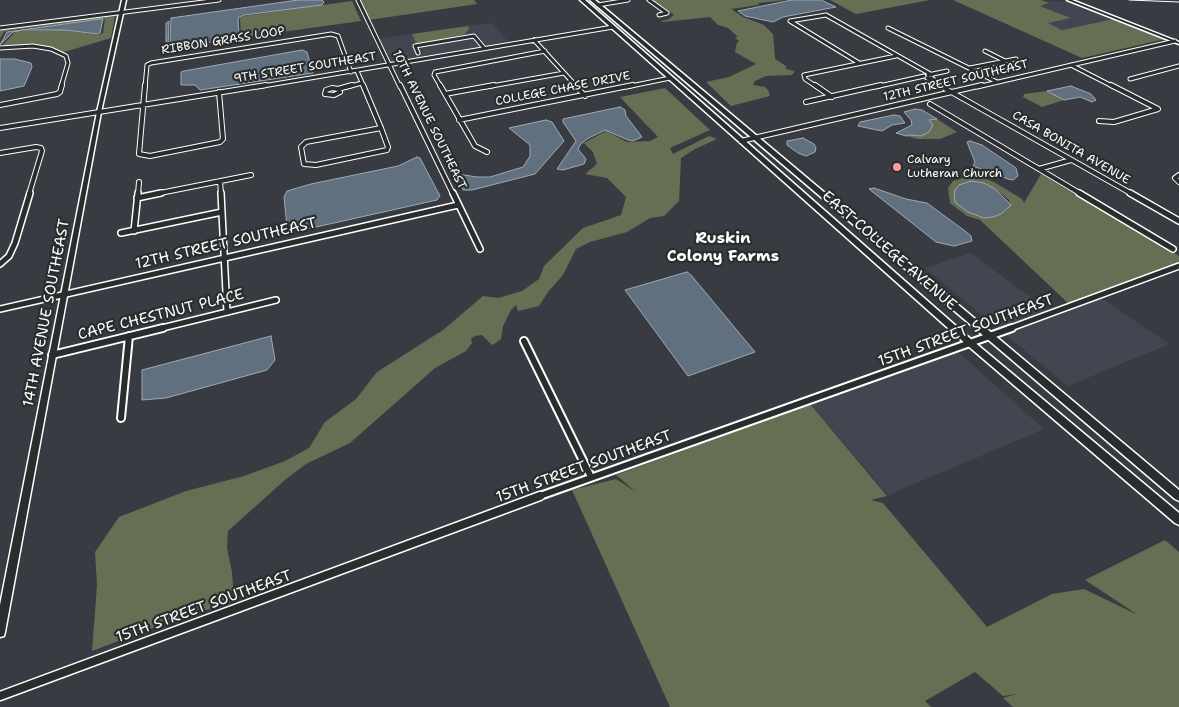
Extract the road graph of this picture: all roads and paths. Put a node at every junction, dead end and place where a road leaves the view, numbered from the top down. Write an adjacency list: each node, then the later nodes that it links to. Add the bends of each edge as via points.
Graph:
1 (124, 0): 10 (street, 14TH AVENUE SOUTHEAST)
2 (219, 0): 10 (street)
3 (358, 0): 26 (street, 10TH AVENUE SOUTHEAST)
4 (582, 0): 12 (main road)
5 (592, 0): 9 (main road, EAST COLLEGE AVENUE)
6 (628, 0): 9 (street)
7 (649, 0): 11 (street, via 667,13)
8 (1069, 0): 16 (street)
9 (598, 5): 12 (main road, EAST COLLEGE AVENUE)
10 (122, 13): 13 (street); 50 (street, 14TH AVENUE SOUTHEAST)
11 (659, 15)
12 (615, 24): 15 (street, 9TH STREET SOUTHEAST); 36 (main road, EAST COLLEGE AVENUE); 55 (main road, EAST COLLEGE AVENUE, via 644,44)
13 (0, 28)
14 (888, 28): 29 (street)
15 (534, 40): 18 (street, 9TH STREET SOUTHEAST); 21 (street)
16 (1177, 42): 27 (street, 12TH STREET SOUTHEAST)
17 (0, 48): 49 (street, via 33,46 51,49 66,56 68,63 57,94)
18 (484, 48): 20 (street, via 474,36 414,46); 26 (street, 9TH STREET SOUTHEAST)
19 (984, 51): 24 (street)
20 (418, 52)
21 (545, 52): 33 (street); 43 (street, via 438,70 434,75)
22 (896, 56): 25 (street); 25 (street, via 826,15 790,21); 34 (street)
23 (1016, 59): 24 (street)
24 (1005, 61): 29 (street)
25 (859, 63): 45 (street, via 804,75)
26 (389, 64): 30 (street, 9TH STREET SOUTHEAST); 67 (street, 10TH AVENUE SOUTHEAST)
27 (1071, 65): 38 (street, 12TH STREET SOUTHEAST); 52 (street, via 1158,109 1114,122)
28 (1179, 66): 37 (street)
29 (970, 68): 38 (street)
30 (357, 71): 32 (street, 9TH STREET SOUTHEAST); 39 (street)
31 (947, 71): 34 (street)
32 (351, 72): 41 (street, 9TH STREET SOUTHEAST); 47 (street, RIBBON GRASS LOOP, via 335,35 255,46 147,65)
33 (564, 73): 43 (street); 44 (street)
34 (932, 74): 35 (street)
35 (925, 77): 42 (street, CASA BONITA AVENUE); 45 (street)
36 (670, 78): 44 (street, COLLEGE CHASE DRIVE); 56 (main road, EAST COLLEGE AVENUE)
37 (1130, 79)
38 (997, 82): 42 (street, 12TH STREET SOUTHEAST)
39 (362, 83): 40 (street); 54 (street)
40 (338, 89)
41 (219, 92): 47 (street, 9TH STREET SOUTHEAST); 47 (street, RIBBON GRASS LOOP, via 223,139 214,144 150,156 139,154)
42 (952, 92): 55 (street, 12TH STREET SOUTHEAST); 59 (street, CASA BONITA AVENUE)
43 (445, 94): 51 (street)
44 (585, 96): 51 (street, COLLEGE CHASE DRIVE)
45 (832, 96): 46 (street)
46 (806, 102)
47 (143, 104): 50 (street, 9TH STREET SOUTHEAST)
48 (930, 104): 60 (street)
49 (0, 105)
50 (100, 112): 53 (street, 9TH STREET SOUTHEAST); 77 (street, 14TH AVENUE SOUTHEAST)
51 (459, 120): 57 (street, via 475,146)
52 (1099, 121)
53 (0, 128)
54 (381, 128): 54 (street, via 388,147 384,151 316,165 304,164 301,147 306,142)
55 (756, 138): 56 (street, 12TH STREET SOUTHEAST); 82 (main road, EAST COLLEGE AVENUE)
56 (741, 141): 84 (main road, EAST COLLEGE AVENUE)
57 (487, 152)
58 (0, 153): 75 (street, via 36,147 42,151 15,243 9,256)
59 (1071, 160): 60 (street); 69 (street, CASA BONITA AVENUE)
60 (1040, 169): 73 (street)
61 (251, 175): 63 (street)
62 (1179, 175): 65 (street, via 1175,178)
63 (220, 181): 66 (street); 68 (street)
64 (139, 182): 66 (street)
65 (1179, 182)
66 (137, 198): 70 (street)
67 (458, 205): 72 (street, 10TH AVENUE SOUTHEAST); 74 (street, 12TH STREET SOUTHEAST)
68 (222, 212): 70 (street); 74 (street)
69 (1179, 221)
70 (134, 231): 71 (street)
71 (121, 234)
72 (480, 249)
73 (1173, 249)
74 (225, 256): 77 (street, 12TH STREET SOUTHEAST); 80 (street)
75 (0, 264)
76 (1179, 266): 82 (street, 15TH STREET SOUTHEAST)
77 (64, 294): 79 (street, 12TH STREET SOUTHEAST); 85 (street, 14TH AVENUE SOUTHEAST)
78 (276, 300): 80 (street, CAPE CHESTNUT PLACE)
79 (0, 309)
80 (228, 312): 81 (street, CAPE CHESTNUT PLACE)
81 (128, 336): 85 (street, CAPE CHESTNUT PLACE); 86 (street)
82 (989, 336): 84 (street, 15TH STREET SOUTHEAST); 88 (main road, EAST COLLEGE AVENUE)
83 (524, 340): 87 (street)
84 (970, 343): 87 (street, 15TH STREET SOUTHEAST); 89 (main road, EAST COLLEGE AVENUE)
85 (52, 355): 90 (street, 14TH AVENUE SOUTHEAST)
86 (121, 418)
87 (591, 477): 91 (street, 15TH STREET SOUTHEAST)
88 (1179, 496)
89 (1179, 520)
90 (0, 632)
91 (0, 696)

